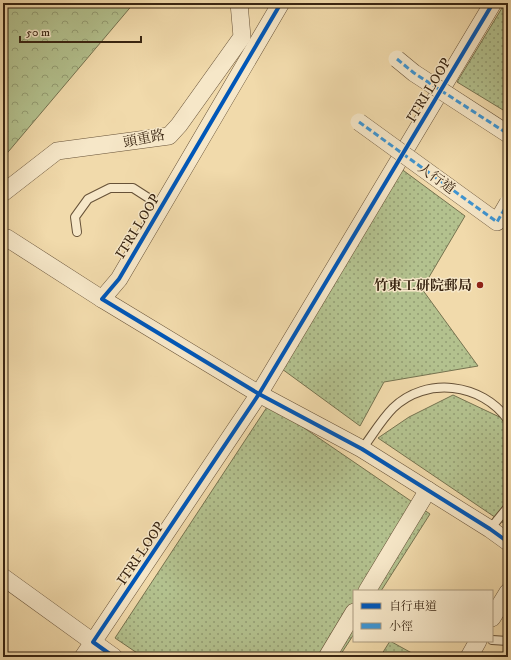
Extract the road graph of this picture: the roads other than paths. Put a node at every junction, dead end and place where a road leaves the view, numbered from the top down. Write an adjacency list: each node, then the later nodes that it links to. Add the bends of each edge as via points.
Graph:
1 (239, 3): 7 (street, 頭重路, via 242,37 169,136 57,151)
2 (281, 3): 9 (street, ITRI LOOP)
3 (493, 3): 13 (street, ITRI LOOP)
4 (397, 59): 6 (street, bridge, via 414,73)
5 (359, 122): 8 (street, 人行道, bridge, via 497,222)
6 (508, 134)
7 (3, 193)
8 (508, 203)
9 (161, 206): 10 (lane, via 133,188 110,188 88,199 75,217); 12 (street, ITRI LOOP, via 118,279)
10 (77, 232)
11 (8, 238): 12 (street)
12 (102, 298): 13 (street)
13 (259, 394): 15 (street); 27 (street, ITRI LOOP)
14 (508, 420): 15 (lane, via 489,401 472,392 453,388 427,390 409,397 393,408)
15 (362, 450): 16 (street)
16 (428, 490): 18 (street); 21 (street)
17 (508, 508): 18 (lane)
18 (490, 529): 19 (street)
19 (508, 542)
20 (3, 577): 27 (street)
21 (368, 590)
22 (508, 592): 24 (street)
23 (353, 614): 31 (street)
24 (493, 616)
25 (493, 640): 26 (lane)
26 (508, 641)
27 (93, 642): 29 (street, ITRI LOOP); 30 (street)
28 (477, 642): 32 (street)
29 (83, 657)
30 (114, 657)
31 (327, 657)
32 (469, 657)

